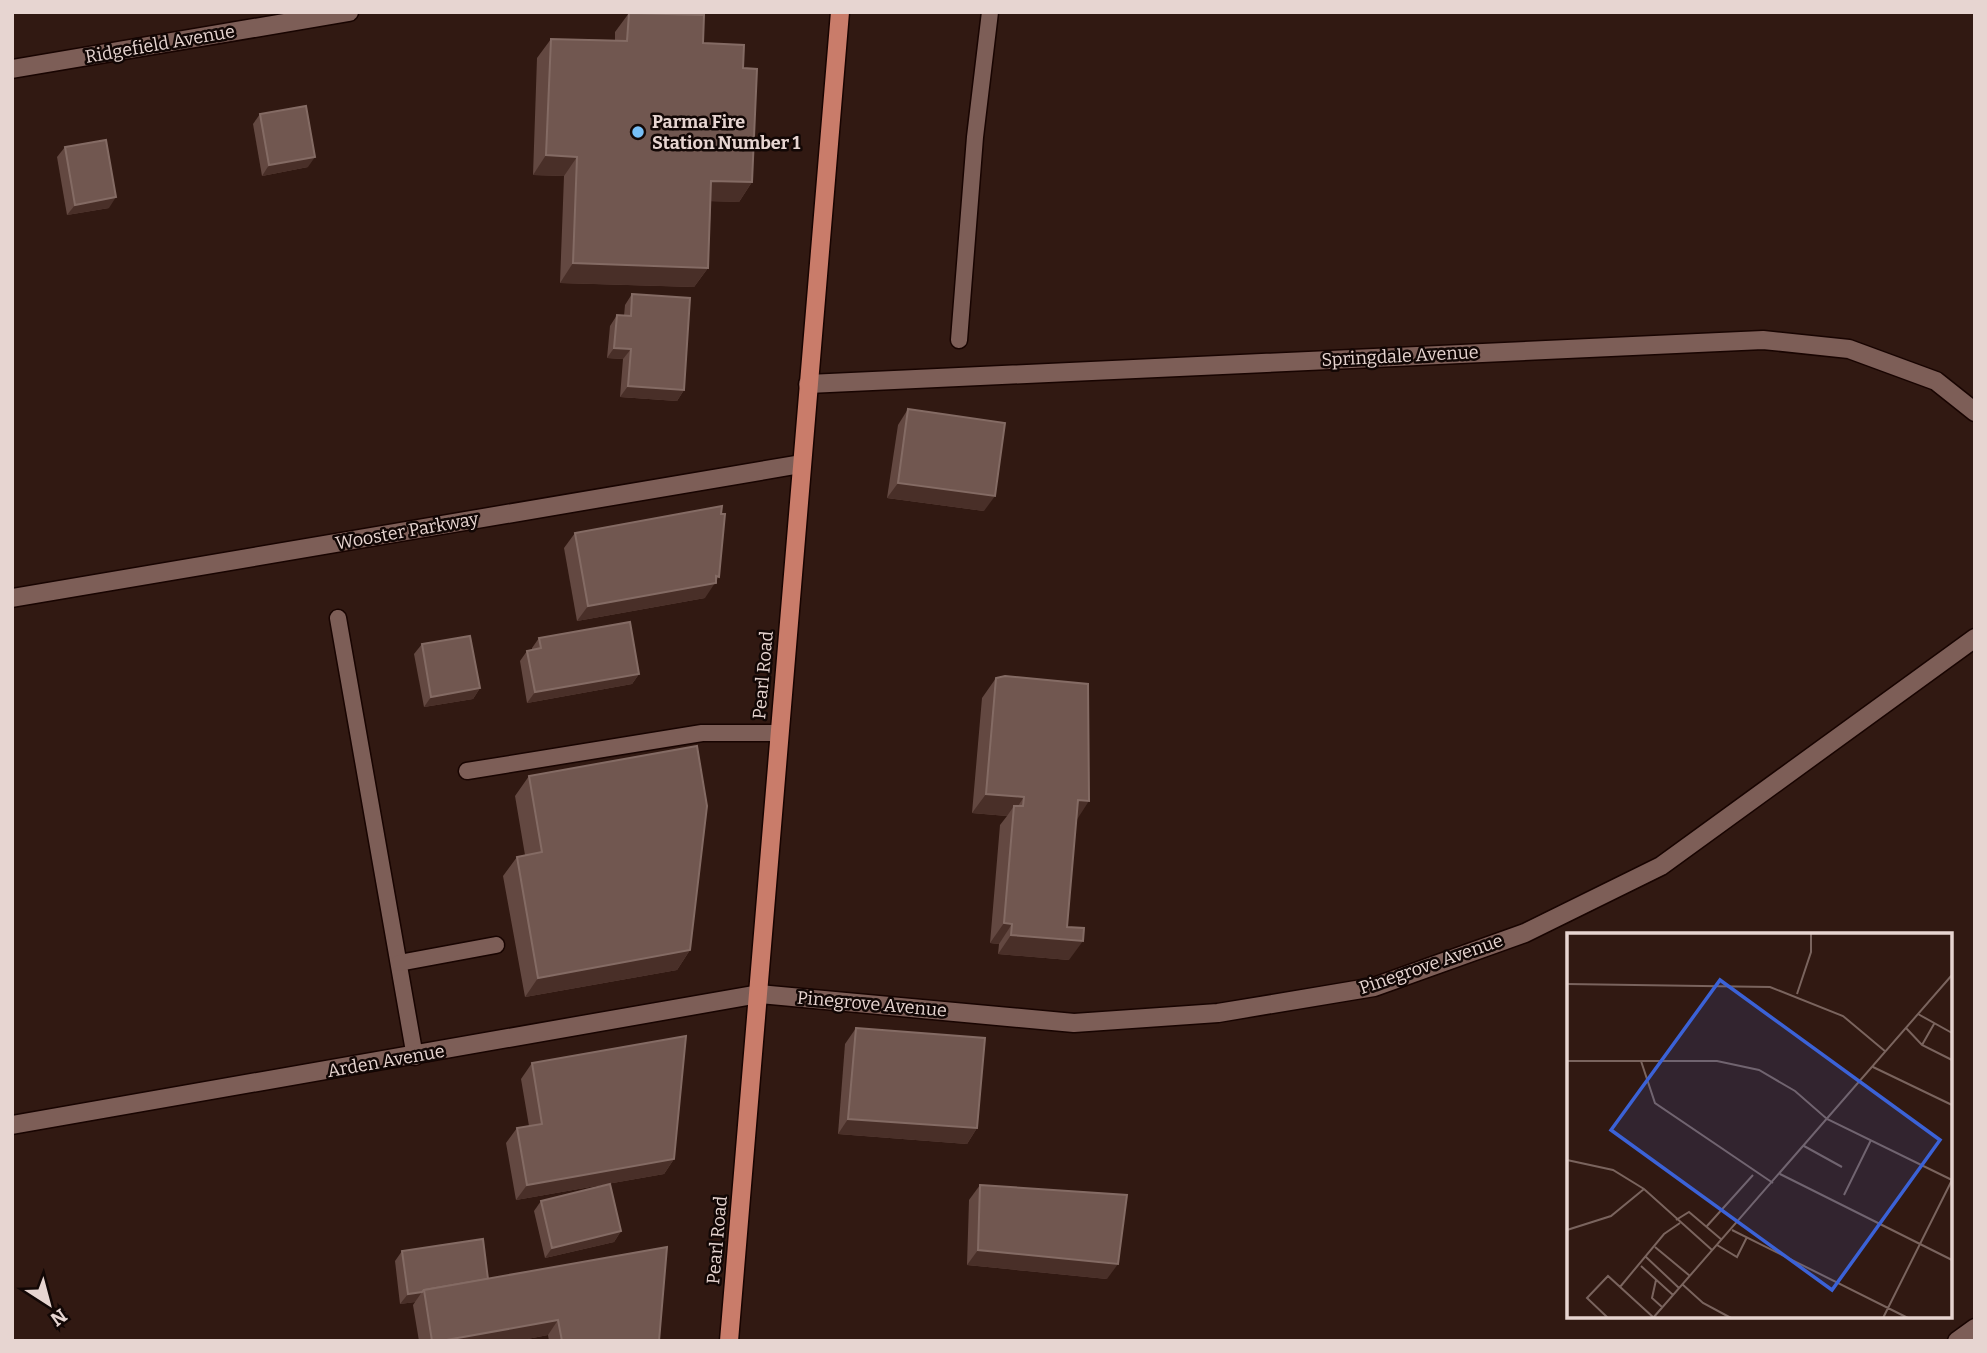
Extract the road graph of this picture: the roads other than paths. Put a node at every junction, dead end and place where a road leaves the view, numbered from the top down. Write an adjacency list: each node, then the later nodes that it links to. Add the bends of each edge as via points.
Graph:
1 (349, 12): 4 (street, Ridgefield Avenue)
2 (840, 12): 6 (main road, Pearl Road)
3 (990, 12): 5 (lane)
4 (12, 69)
5 (959, 340)
6 (808, 384): 7 (street, Springdale Avenue, via 1763,340 1849,349 1936,381); 8 (main road, Pearl Road)
7 (1975, 412)
8 (801, 464): 9 (street, Wooster Parkway); 12 (main road, Pearl Road)
9 (12, 598)
10 (338, 618): 15 (lane)
11 (1975, 638): 16 (street, Pinegrove Avenue, via 1661,866 1525,933 1374,987 1218,1013 1074,1023)
12 (780, 733): 13 (lane, via 702,733); 16 (main road, Pearl Road)
13 (467, 771)
14 (496, 945): 15 (lane)
15 (399, 963): 17 (lane)
16 (759, 994): 17 (street, Arden Avenue); 20 (main road, Pearl Road)
17 (415, 1056): 18 (street, Arden Avenue)
18 (12, 1125)
19 (1975, 1328): 21 (street)
20 (729, 1341)
21 (1957, 1341)

